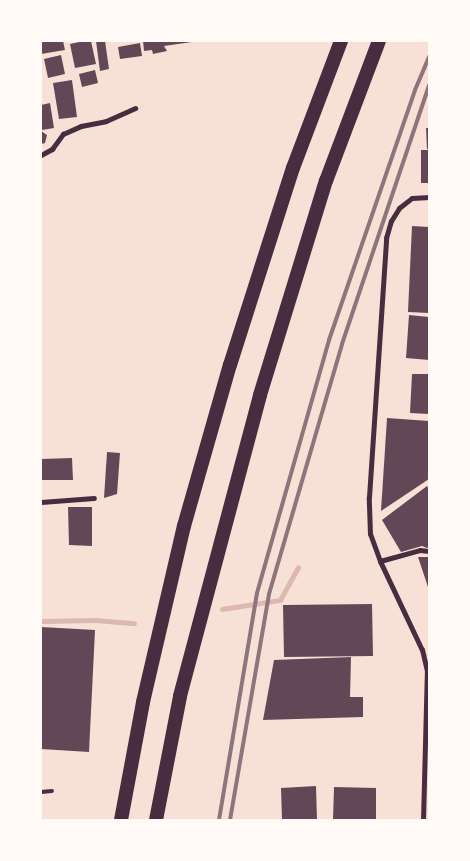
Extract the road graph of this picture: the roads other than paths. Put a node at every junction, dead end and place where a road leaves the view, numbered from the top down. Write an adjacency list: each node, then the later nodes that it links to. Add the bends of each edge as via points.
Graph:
1 (341, 41): 14 (highway, via 287,187 230,365 184,526 143,702)
2 (379, 41): 15 (highway, via 326,181 260,395 180,696)
3 (135, 108): 4 (street, via 106,121 80,126 62,134 52,149)
4 (41, 154)
5 (429, 197): 9 (street, via 412,198 399,208 391,220 386,238 369,497 370,534)
6 (94, 498): 7 (street)
7 (41, 502)
8 (429, 551): 9 (street, via 420,550)
9 (380, 561): 10 (street, via 422,650)
10 (428, 697): 11 (street)
11 (427, 784): 16 (street)
12 (52, 791): 13 (lane)
13 (41, 792)
14 (121, 820)
15 (156, 820)
16 (424, 820)

